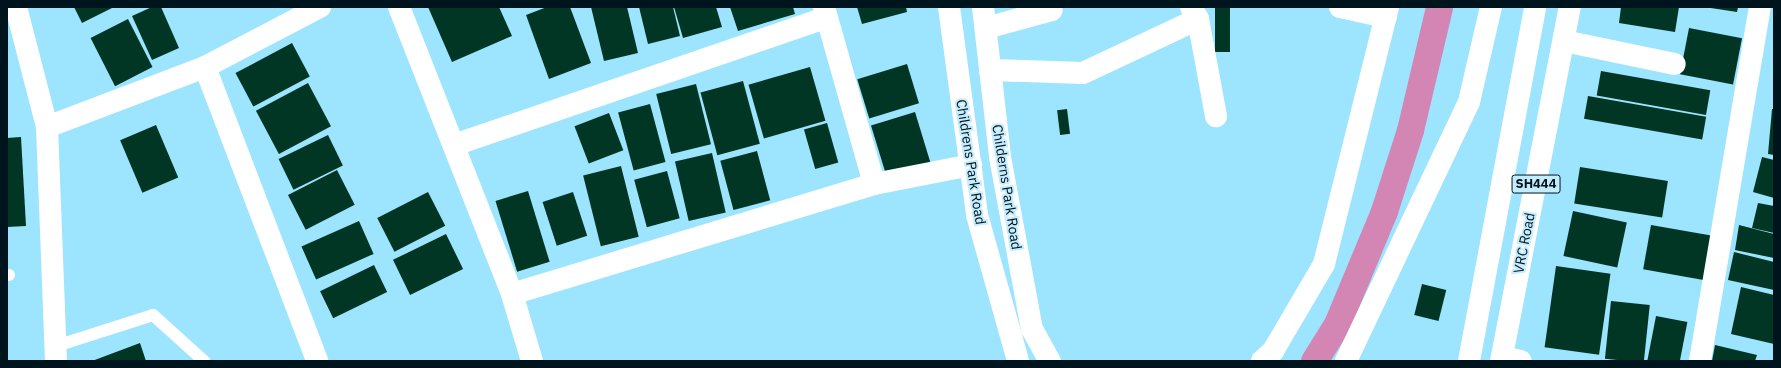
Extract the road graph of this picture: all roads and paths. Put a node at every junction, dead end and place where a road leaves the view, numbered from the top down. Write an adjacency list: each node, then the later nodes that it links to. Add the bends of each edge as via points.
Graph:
1 (16, 7): 20 (street)
2 (320, 7): 17 (street)
3 (399, 7): 21 (street)
4 (948, 7): 22 (street, Childrens Park Road)
5 (1340, 7): 12 (street)
6 (1491, 7): 33 (street, via 1469,102)
7 (1535, 7): 34 (street, SH444)
8 (1570, 7): 15 (street, VRC Road / SH444)
9 (1760, 7): 35 (street)
10 (1052, 10): 14 (street)
11 (825, 12): 21 (street); 23 (street)
12 (1387, 12): 32 (street, via 1324,264 1272,351)
13 (1194, 13): 18 (street, via 1083,73); 19 (street)
14 (985, 17): 18 (street, Childerns Park Road)
15 (1564, 41): 16 (street); 26 (street, VRC Road / SH444)
16 (1675, 64)
17 (205, 67): 20 (street); 28 (street)
18 (990, 70): 31 (street, Childerns Park Road, via 1000,157 1032,329)
19 (1216, 116)
20 (47, 127): 25 (street)
21 (454, 145): 24 (street)
22 (971, 165): 23 (street); 30 (street, Childrens Park Road, via 977,215)
23 (874, 184): 24 (street)
24 (512, 294): 29 (street)
25 (56, 354): 27 (lane, via 153,315)
26 (1508, 360)
27 (204, 361)
28 (317, 361)
29 (532, 361)
30 (1018, 361)
31 (1048, 361)
32 (1262, 361)
33 (1346, 361)
34 (1469, 361)
35 (1700, 361)

